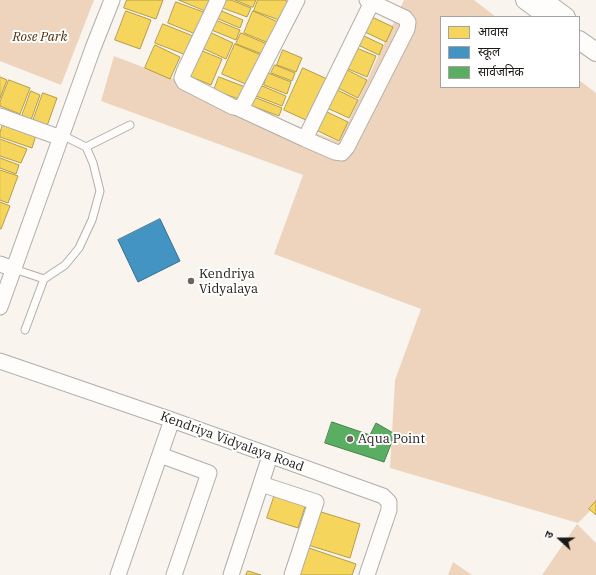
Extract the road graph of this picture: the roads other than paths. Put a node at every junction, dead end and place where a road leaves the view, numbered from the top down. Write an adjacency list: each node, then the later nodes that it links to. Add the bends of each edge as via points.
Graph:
1 (112, 0): 16 (street)
2 (218, 0): 13 (street, via 182,78 184,82)
3 (297, 0): 13 (street, via 243,105)
4 (525, 0): 7 (street)
5 (543, 0): 8 (street)
6 (369, 1): 17 (street); 17 (street, via 405,18 408,29 347,147 342,152 335,152)
7 (547, 16)
8 (565, 16)
9 (580, 28): 10 (street)
10 (596, 39)
11 (580, 41): 12 (street)
12 (596, 52)
13 (238, 108): 17 (street)
14 (0, 116): 16 (street)
15 (130, 125): 18 (lane)
16 (61, 136): 18 (lane); 19 (street)
17 (305, 139)
18 (86, 147): 20 (lane, via 100,191 92,220 79,248 65,265)
19 (7, 266): 20 (lane); 21 (street)
20 (44, 279): 22 (lane)
21 (1, 304)
22 (25, 330)
23 (0, 361): 24 (street, Kendriya Vidyalaya Road)
24 (172, 420): 25 (street); 26 (street, Kendriya Vidyalaya Road)
25 (160, 455): 28 (street); 29 (street, via 209,473)
26 (270, 456): 27 (street); 32 (street, Kendriya Vidyalaya Road, via 383,496 389,502 389,510)
27 (261, 484): 30 (street); 31 (street, via 316,502)
28 (118, 575)
29 (174, 575)
30 (231, 575)
31 (292, 575)
32 (367, 575)

